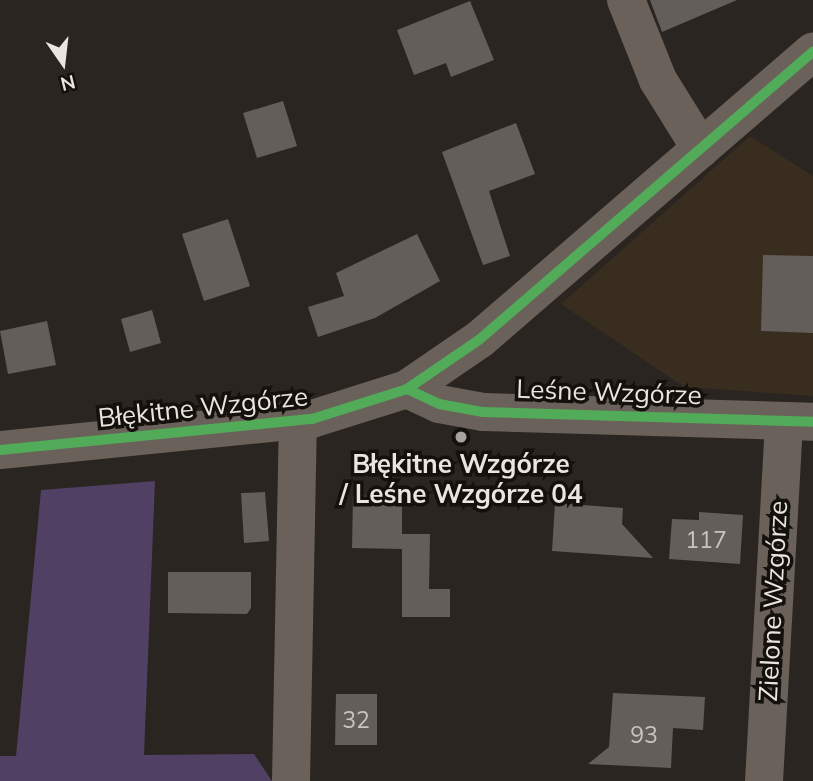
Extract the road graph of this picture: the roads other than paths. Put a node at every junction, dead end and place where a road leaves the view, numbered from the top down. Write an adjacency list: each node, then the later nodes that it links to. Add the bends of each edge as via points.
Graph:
1 (626, 0): 3 (street, via 658,80)
2 (813, 52): 3 (street, Błękitne Wzgórze)
3 (701, 149): 4 (street, Błękitne Wzgórze, via 480,339)
4 (407, 389): 5 (street, Błękitne Wzgórze, via 362,407); 6 (street, Leśne Wzgórze, via 439,404 483,412)
5 (298, 421): 7 (street, Błękitne Wzgórze); 8 (street)
6 (798, 422): 9 (street, Zielone Wzgórze)
7 (0, 450)
8 (291, 781)
9 (764, 781)

